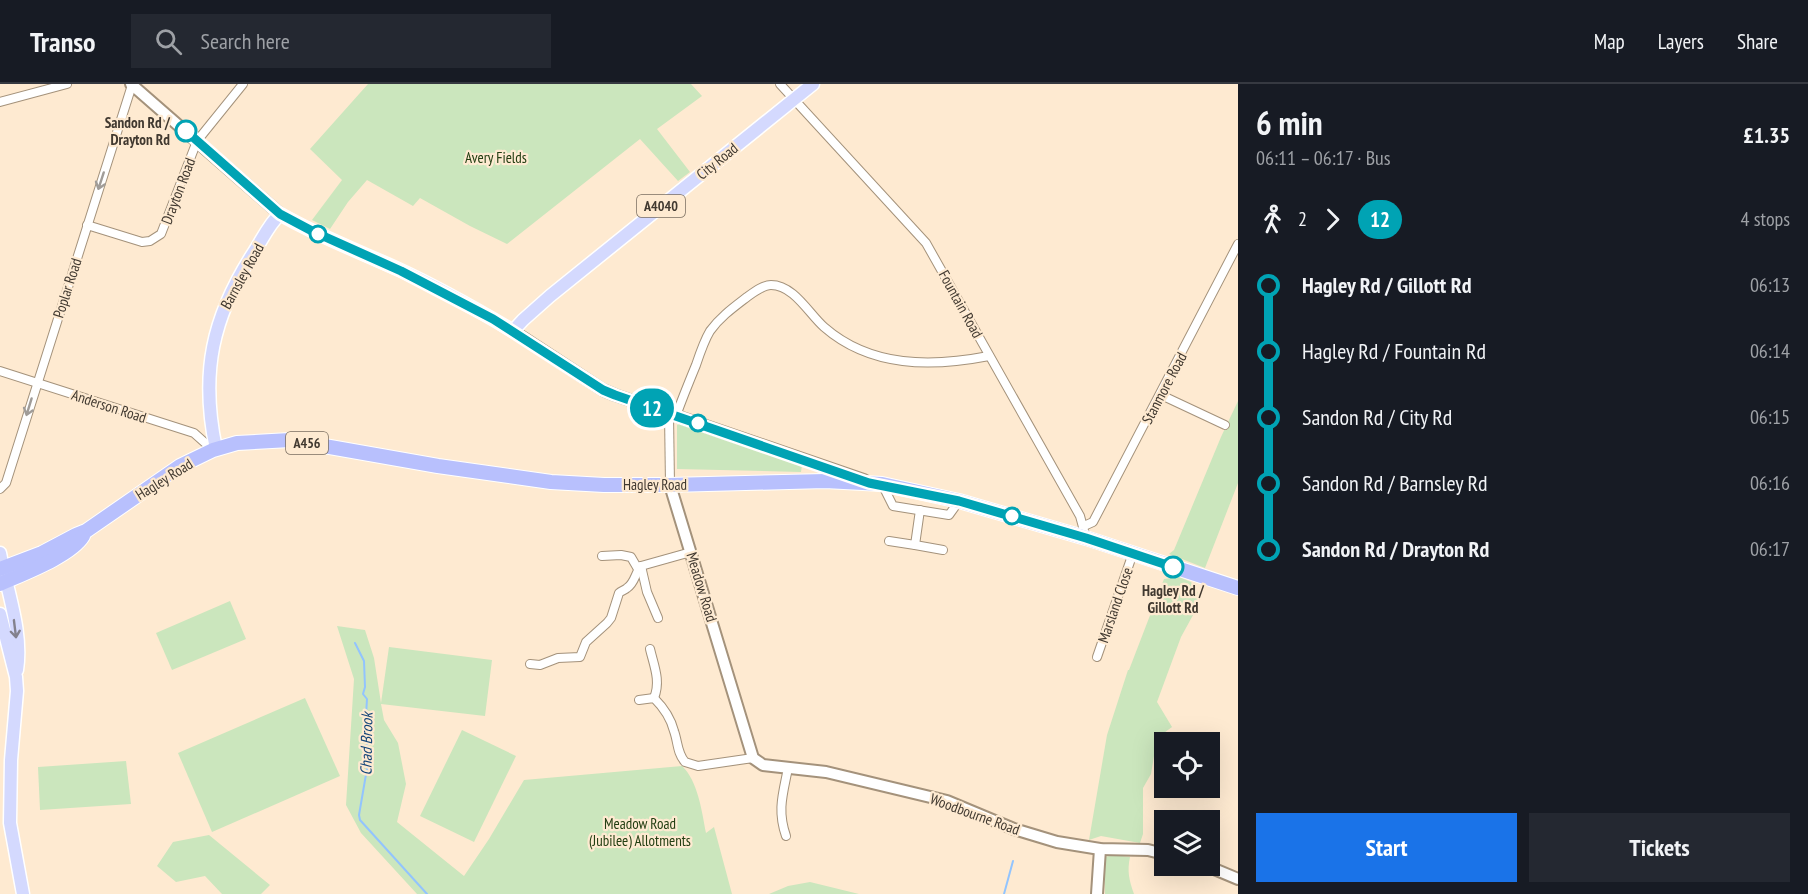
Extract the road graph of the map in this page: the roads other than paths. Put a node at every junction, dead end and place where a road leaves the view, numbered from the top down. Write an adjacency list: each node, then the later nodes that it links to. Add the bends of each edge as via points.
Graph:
1 (67, 84): 7 (street)
2 (243, 84): 8 (street)
3 (780, 84): 6 (street, Fountain Road)
4 (813, 84): 6 (main road, City Road / A4040)
5 (131, 85): 8 (street); 10 (street, Poplar Road, one-way to 10)
6 (794, 99): 12 (main road, City Road / A4040); 13 (street, Fountain Road, via 926,243)
7 (0, 102)
8 (197, 141): 9 (street); 10 (street, Drayton Road, via 161,234 156,238 142,242)
9 (280, 214): 12 (main road, via 401,271); 19 (main road, Barnsley Road, via 235,282 218,322 208,386)
10 (87, 225): 15 (street, Poplar Road)
11 (1238, 244): 16 (street, Stanmore Road)
12 (513, 331): 17 (street, via 603,390)
13 (989, 356): 17 (street, via 918,364 891,360 844,342 789,291 773,284 727,312 711,330); 27 (street, Fountain Road, via 1080,516)
14 (0, 371): 15 (street, Anderson Road)
15 (36, 382): 19 (street, Anderson Road, via 194,433); 24 (street, Poplar Road, one-way to 24, via 6,483)
16 (1161, 395): 18 (street); 27 (street, Stanmore Road)
17 (672, 415): 20 (street); 23 (street, Meadow Road)
18 (1225, 425)
19 (215, 449): 23 (highway, Hagley Road / A456, via 237,443 290,441 551,482); 36 (highway, Hagley Road / A456, via 180,466 86,531 79,543 57,557)
20 (809, 461): 21 (street); 22 (street)
21 (825, 481): 22 (highway, Hagley Road / A456); 23 (highway, Hagley Road / A456)
22 (875, 484): 25 (highway, Hagley Road / A456); 26 (street, via 893,506)
23 (669, 485): 31 (street, Meadow Road)
24 (0, 489)
25 (959, 501): 26 (street, via 949,514); 27 (highway, Hagley Road / A456)
26 (920, 510): 29 (street)
27 (1085, 532): 33 (highway, Hagley Road / A456)
28 (889, 541): 29 (street)
29 (915, 545): 30 (street)
30 (943, 550)
31 (691, 552): 35 (street); 46 (street, Meadow Road)
32 (0, 553): 36 (main road)
33 (1133, 553): 37 (highway, Hagley Road / A456); 41 (street, Marsland Close)
34 (602, 556): 35 (street, via 631,557)
35 (640, 568): 39 (street); 42 (street, via 633,582 619,593 611,618 586,642 580,657)
36 (3, 575): 43 (main road, one-way to 43, via 16,635)
37 (1238, 588)
38 (0, 614): 43 (main road)
39 (658, 618)
40 (650, 649): 44 (street, via 658,680)
41 (1097, 657)
42 (530, 664)
43 (16, 677): 53 (main road, via 10,823)
44 (654, 698): 45 (street); 46 (street, via 667,715 686,762 698,766)
45 (639, 700)
46 (753, 758): 47 (street, Woodbourne Road, via 763,765)
47 (788, 768): 48 (street, via 780,820); 49 (street, Woodbourne Road, via 826,772 947,801 1014,829)
48 (786, 836)
49 (1100, 849): 50 (street, Woodbourne Road); 54 (street)
50 (1154, 852)
51 (1220, 871): 52 (street)
52 (1238, 879)
53 (23, 894)
54 (1097, 894)

